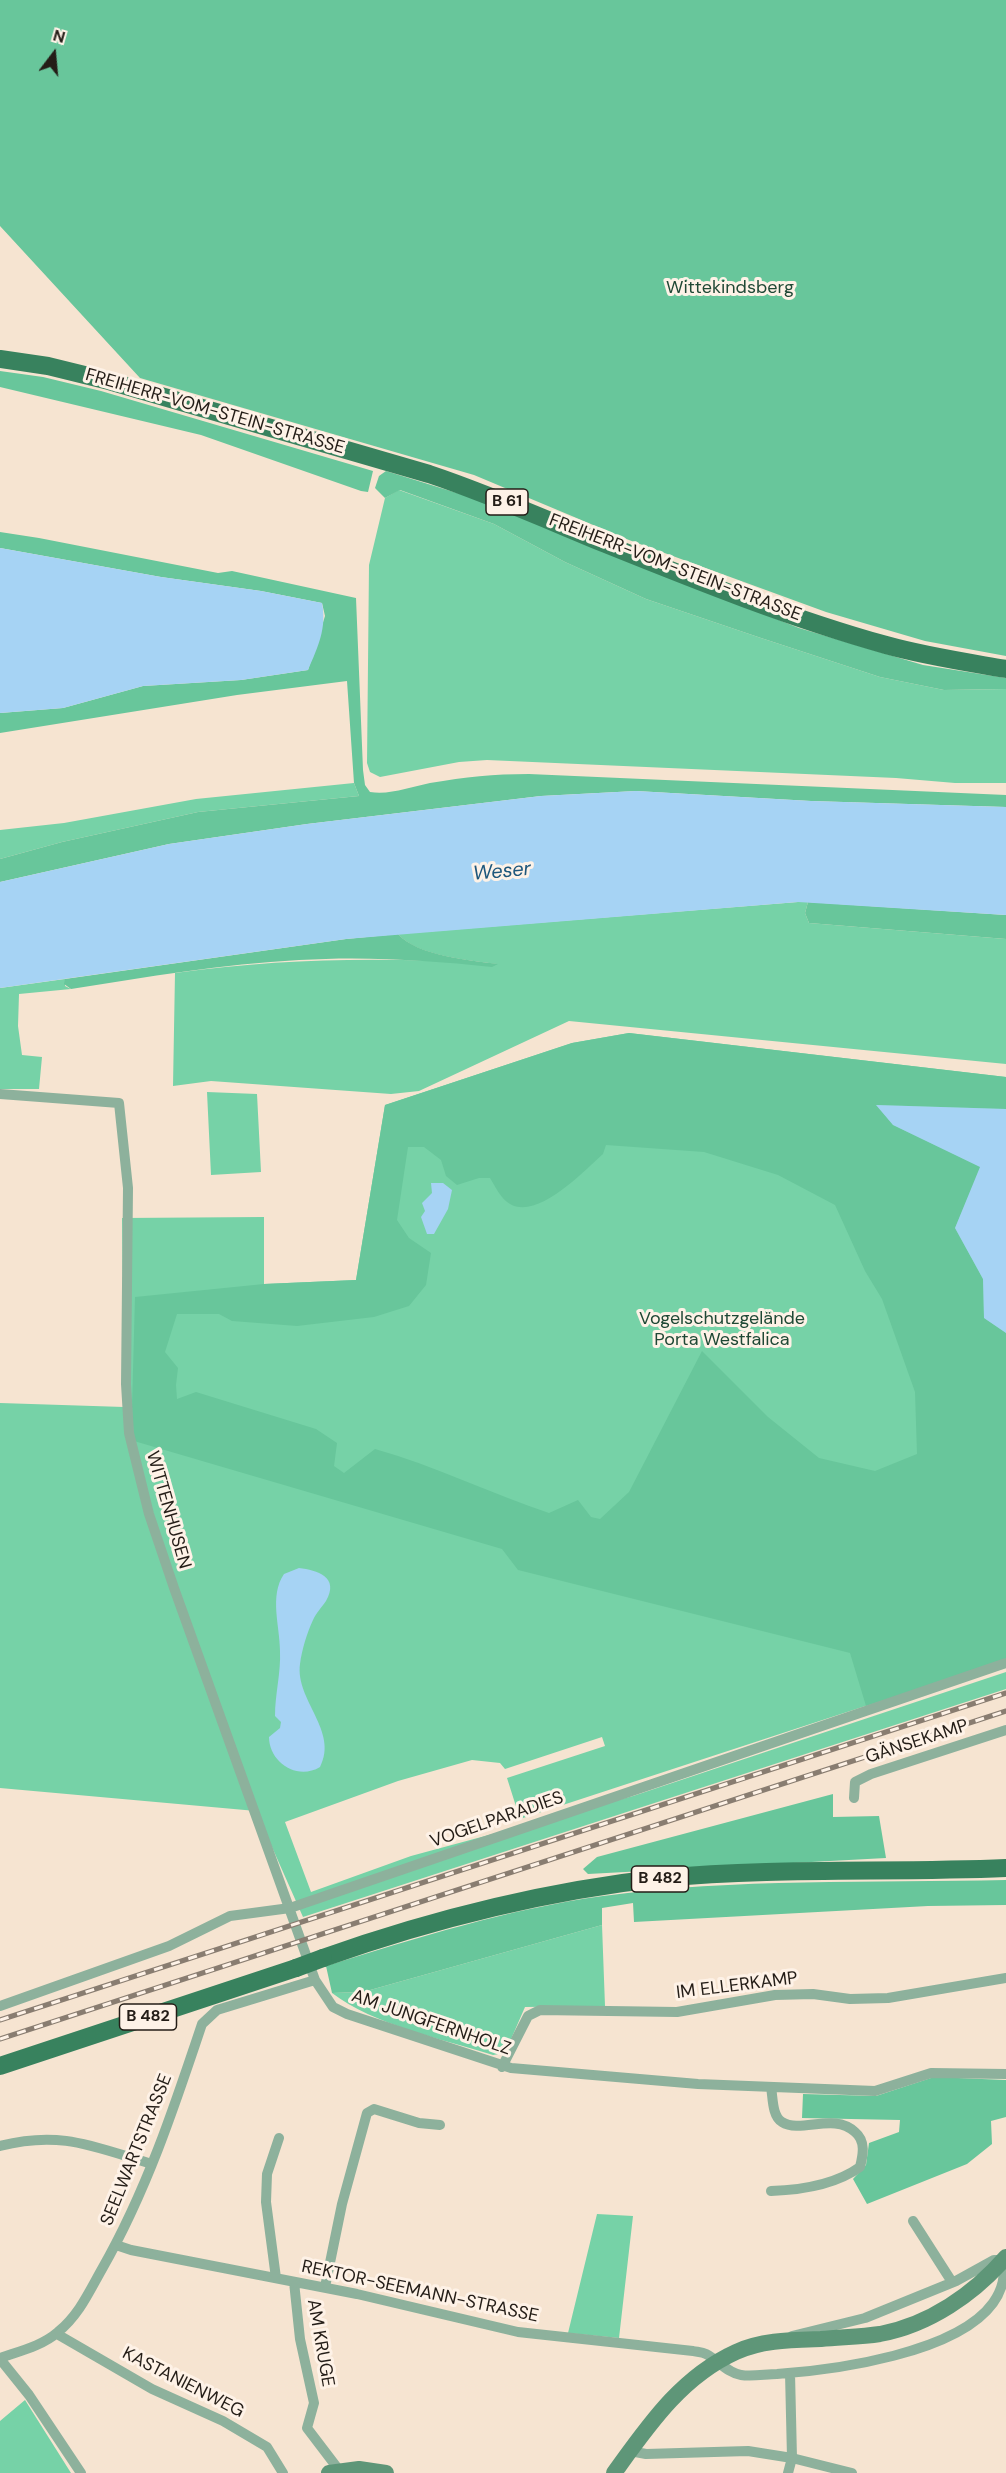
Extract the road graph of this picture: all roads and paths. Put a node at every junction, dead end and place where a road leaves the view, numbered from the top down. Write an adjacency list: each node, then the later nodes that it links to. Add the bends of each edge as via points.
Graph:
1 (0, 359): 2 (main road, FREIHERR-VOM-STEIN-STRASSE / B 61, via 109,381 429,474 809,620 923,654)
2 (1006, 669)
3 (0, 1094): 8 (street, WITTENHUSEN, via 119,1103 128,1188 129,1433 149,1514 174,1588)
4 (1006, 1663): 8 (street, VOGELPARADIES)
5 (1006, 1730): 6 (street, GÄNSEKAMP, via 871,1774 855,1782)
6 (854, 1798)
7 (1006, 1868): 12 (main road, B 482, bridge, via 751,1873 583,1888 457,1915 391,1934)
8 (290, 1908): 10 (street, AM JUNGFERNHOLZ); 11 (street, VOGELPARADIES, via 230,1916 169,1946)
9 (1006, 1978): 13 (street, IM ELLERKAMP, via 888,1998 792,1994 677,2012 540,2010 528,2016)
10 (315, 1980): 13 (street, AM JUNGFERNHOLZ, via 333,2007 347,2014); 19 (street, SEELWARTSTRASSE, via 208,2016)
11 (0, 2006)
12 (0, 2066)
13 (502, 2067): 15 (street, AM JUNGFERNHOLZ)
14 (1006, 2074): 15 (street, AM JUNGFERNHOLZ, via 931,2073 875,2091)
15 (771, 2087): 20 (street, via 776,2116 782,2122 849,2126 860,2136 863,2151 860,2167 850,2174 805,2188)
16 (440, 2125): 27 (street, via 419,2123 374,2109 367,2113)
17 (279, 2138): 24 (street, via 267,2174 266,2202)
18 (0, 2146): 19 (street, via 58,2138)
19 (152, 2164): 22 (street, SEELWARTSTRASSE)
20 (771, 2191)
21 (913, 2221): 26 (street)
22 (116, 2245): 24 (street, REKTOR-SEEMANN-STRASSE); 28 (street, SEELWARTSTRASSE, via 77,2314)
23 (1005, 2260): 26 (street, via 994,2260); 29 (street, via 953,2304 919,2321 882,2333); 32 (street, REKTOR-SEEMANN-STRASSE, via 1005,2278 998,2295 966,2327 921,2347 865,2363)
24 (276, 2278): 25 (street, REKTOR-SEEMANN-STRASSE)
25 (294, 2282): 27 (street, REKTOR-SEEMANN-STRASSE); 35 (street, AM KRUGE, via 300,2339 314,2403 307,2428)
26 (952, 2282): 29 (street, via 865,2318 795,2333)
27 (325, 2287): 31 (street, REKTOR-SEEMANN-STRASSE, via 518,2332 693,2351 707,2354)
28 (57, 2334): 30 (street, SEELWARTSTRASSE); 37 (street, KASTANIENWEG, via 152,2389 223,2421 267,2447)
29 (784, 2341): 31 (street, via 736,2352)
30 (0, 2358): 36 (street)
31 (717, 2363): 32 (street, REKTOR-SEEMANN-STRASSE, via 743,2376); 33 (street, via 672,2397)
32 (790, 2373): 34 (street)
33 (630, 2451): 34 (street, via 748,2451); 39 (street)
34 (792, 2458): 40 (street); 41 (street)
35 (334, 2472): 38 (street, via 359,2469)
36 (81, 2473)
37 (283, 2473)
38 (386, 2473)
39 (614, 2473)
40 (788, 2473)
41 (852, 2473)

